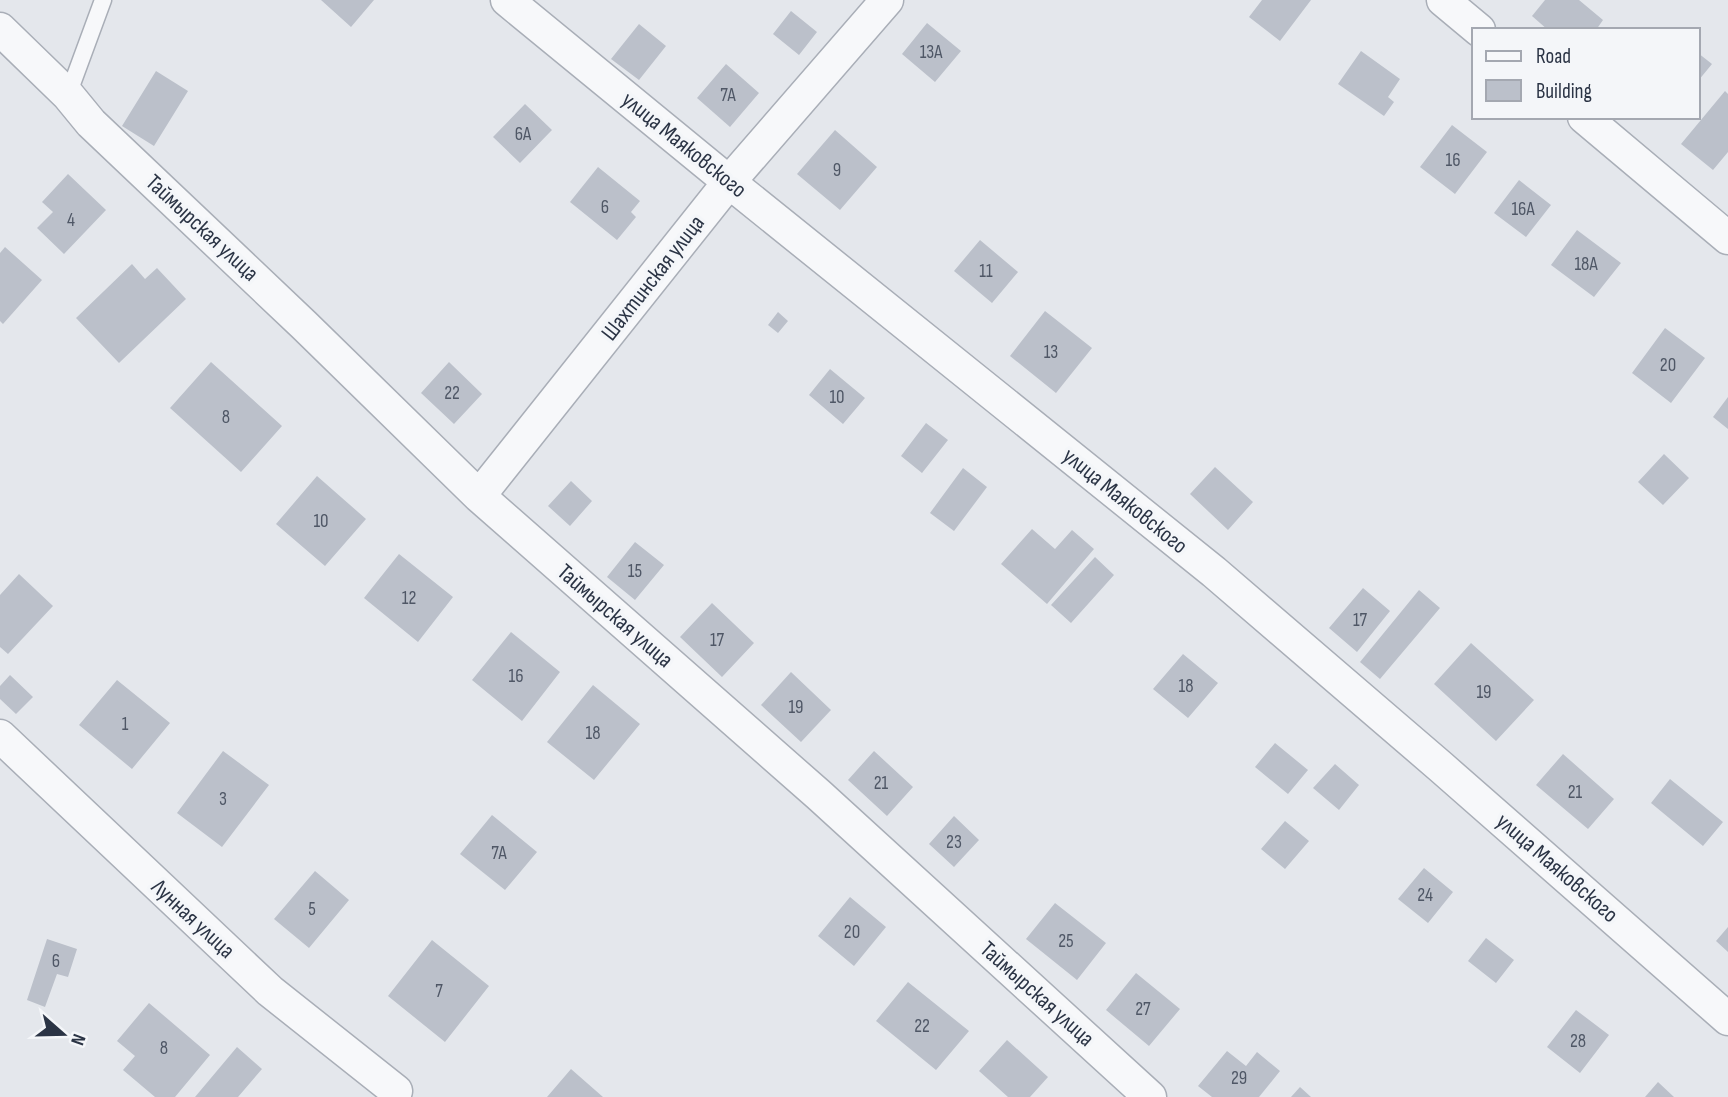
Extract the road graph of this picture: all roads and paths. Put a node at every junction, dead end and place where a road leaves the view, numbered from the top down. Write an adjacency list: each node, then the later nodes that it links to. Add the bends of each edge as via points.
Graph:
1 (103, 0): 7 (lane)
2 (507, 0): 9 (street, улица Маяковского)
3 (887, 0): 9 (street, Шахтинская улица)
4 (1443, 0): 5 (street)
5 (1477, 28)
6 (2, 37): 7 (street, Таймырская улица)
7 (68, 95): 11 (street, Таймырская улица, via 91,123)
8 (1586, 119): 10 (street)
9 (729, 182): 11 (street, Шахтинская улица); 13 (street, улица Маяковского, via 1214,572)
10 (1728, 238)
11 (479, 496): 15 (street, Таймырская улица, via 819,794)
12 (0, 736): 14 (street, Лунная улица, via 270,992)
13 (1728, 1019)
14 (398, 1094)
15 (1150, 1097)

